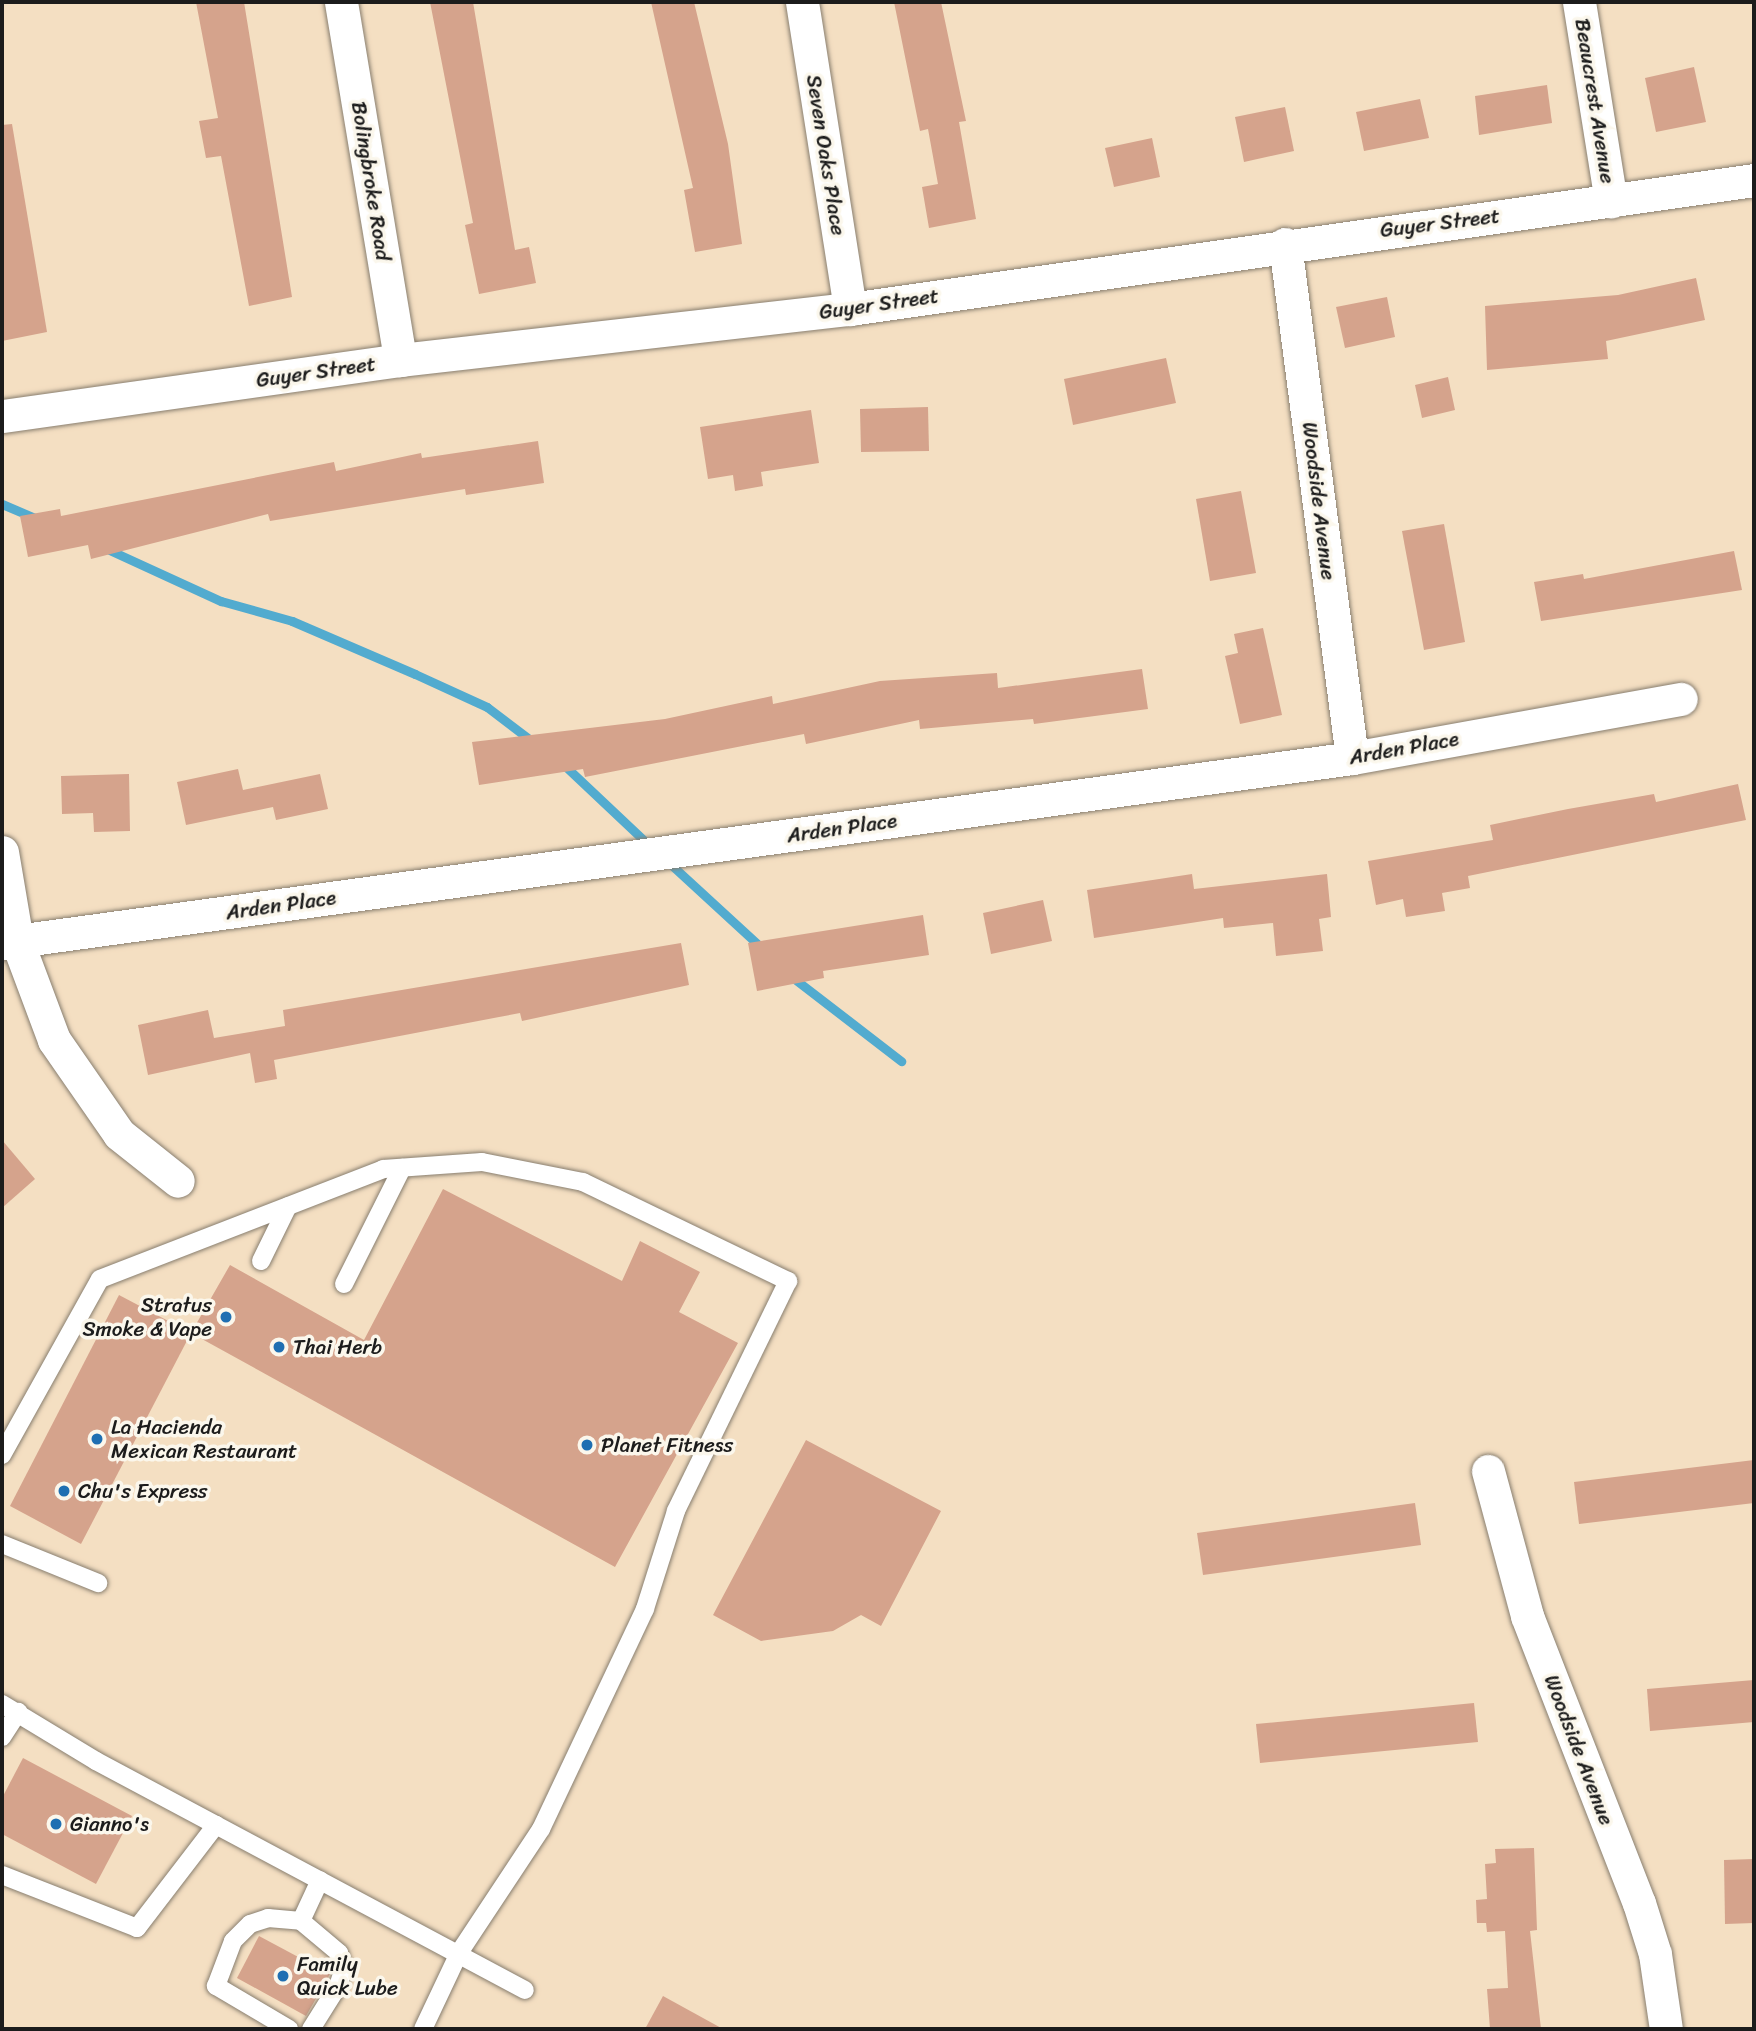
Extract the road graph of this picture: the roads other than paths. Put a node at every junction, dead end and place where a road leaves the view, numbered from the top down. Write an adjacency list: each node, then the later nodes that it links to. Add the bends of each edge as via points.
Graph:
1 (341, 2): 8 (street, Bolingbroke Road)
2 (802, 2): 7 (street, Seven Oaks Place)
3 (1579, 2): 5 (street, Beaucrest Avenue)
4 (1754, 180): 5 (street, Guyer Street)
5 (1611, 201): 6 (street, Guyer Street)
6 (1286, 244): 7 (street, Guyer Street); 11 (street, Woodside Avenue)
7 (850, 309): 8 (street, Guyer Street)
8 (400, 360): 9 (street, Guyer Street)
9 (2, 416)
10 (1681, 699): 11 (street, Arden Place)
11 (1352, 758): 13 (street, Arden Place)
12 (2, 852): 13 (street)
13 (10, 942): 15 (street, via 54,1040 89,1096 119,1133)
14 (402, 1168): 16 (lane); 18 (lane); 29 (lane, via 482,1162 583,1182 788,1281 676,1511 645,1609 541,1829)
15 (178, 1181)
16 (288, 1206): 17 (lane); 19 (lane, via 100,1279)
17 (261, 1261)
18 (344, 1284)
19 (2, 1455)
20 (1488, 1471): 34 (street, Woodside Avenue, via 1527,1616 1647,1929)
21 (2, 1544): 22 (lane)
22 (98, 1583)
23 (10, 1708): 24 (lane); 25 (lane)
24 (2, 1737)
25 (216, 1825): 26 (lane, via 137,1928); 27 (lane)
26 (2, 1875)
27 (320, 1880): 28 (lane); 29 (lane)
28 (302, 1921): 31 (lane, via 250,1924 233,1941 216,1986); 32 (lane, via 339,1954 344,1968)
29 (459, 1953): 30 (lane); 33 (lane)
30 (525, 1990)
31 (289, 2029)
32 (311, 2029)
33 (422, 2029)
34 (1666, 2029)

